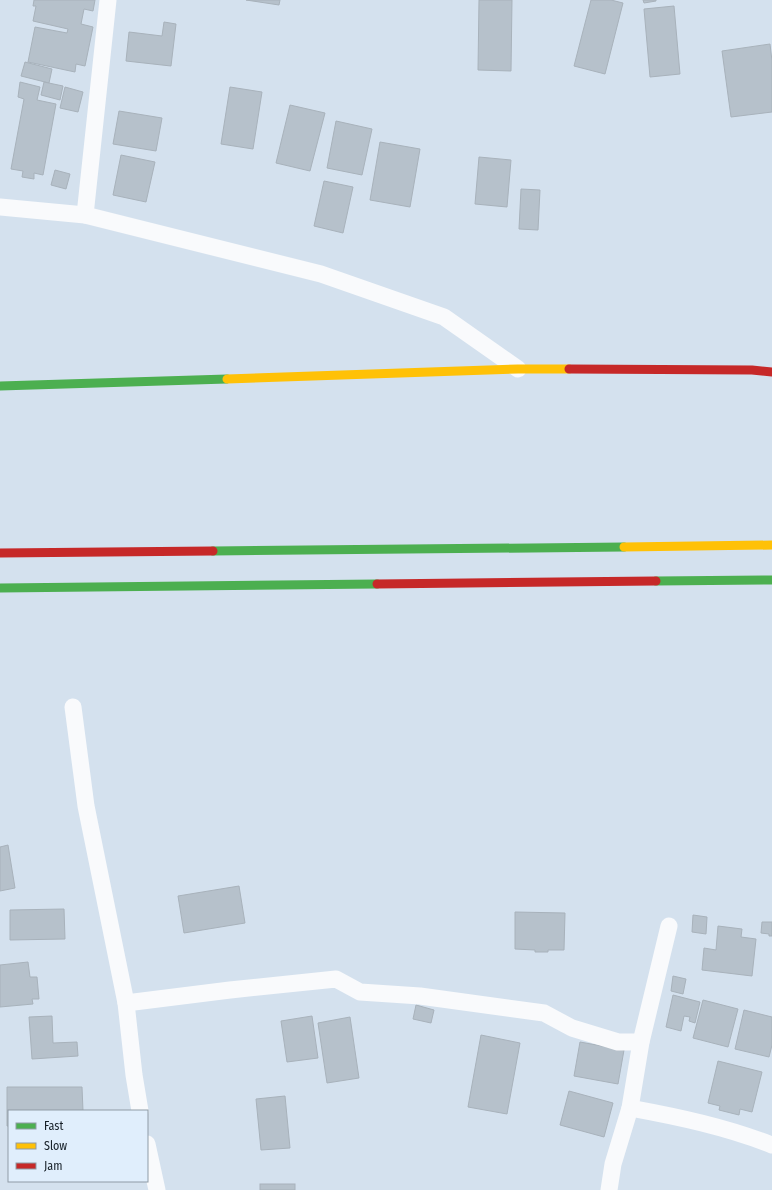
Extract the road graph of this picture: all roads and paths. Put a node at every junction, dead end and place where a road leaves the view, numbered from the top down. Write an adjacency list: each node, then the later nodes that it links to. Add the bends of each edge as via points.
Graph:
1 (108, 0): 3 (street)
2 (0, 207): 3 (street)
3 (85, 216): 4 (street, via 321,274 436,314)
4 (518, 369): 5 (main road); 6 (main road)
5 (772, 372)
6 (0, 386)
7 (772, 545): 8 (main road)
8 (0, 552)
9 (772, 580): 10 (main road)
10 (0, 588)
11 (73, 707): 13 (street, via 86,806)
12 (669, 926): 14 (street)
13 (126, 1003): 14 (street, via 336,979 360,992 420,996 544,1013 572,1028 618,1042); 16 (street)
14 (641, 1042): 15 (street)
15 (630, 1108): 17 (street, via 692,1120); 20 (street, via 613,1164)
16 (140, 1110)
17 (772, 1145)
18 (148, 1149): 19 (street)
19 (157, 1190)
20 (609, 1190)

